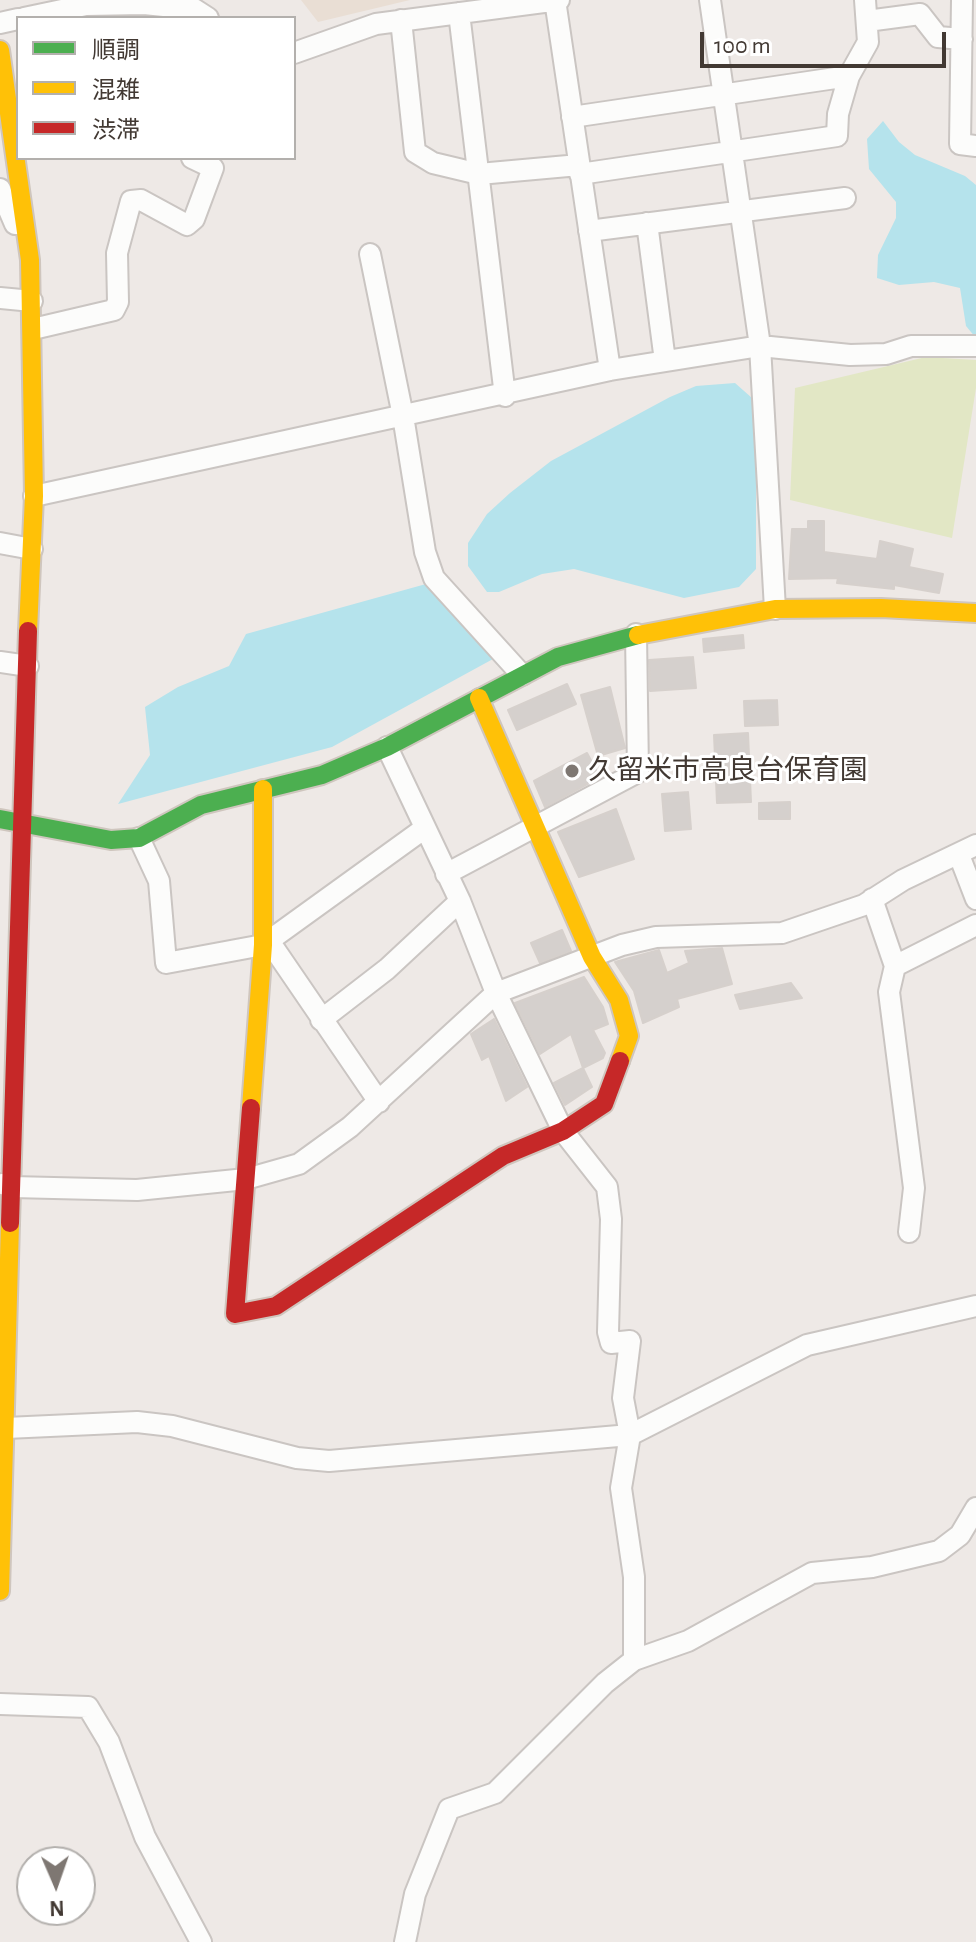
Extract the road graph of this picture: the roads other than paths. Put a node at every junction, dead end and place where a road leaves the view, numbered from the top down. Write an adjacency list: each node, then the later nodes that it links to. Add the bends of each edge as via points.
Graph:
1 (557, 0): 8 (street); 17 (street)
2 (710, 0): 16 (street)
3 (865, 0): 11 (street)
4 (962, 0): 12 (street)
5 (86, 2): 7 (street); 9 (street)
6 (203, 9): 7 (street)
7 (143, 11)
8 (459, 13): 10 (street); 22 (street)
9 (32, 16)
10 (401, 20): 14 (street); 22 (street, via 415,152 433,163)
11 (867, 21): 12 (street, via 920,14 938,37); 15 (street, via 868,42)
12 (962, 39): 18 (street, via 960,144)
13 (0, 50): 29 (main road)
14 (296, 52)
15 (849, 76): 16 (street); 19 (street, via 837,136)
16 (725, 94): 17 (street); 19 (street)
17 (572, 117): 21 (street)
18 (976, 146)
19 (733, 150): 21 (street); 25 (street)
20 (196, 160): 32 (street, via 213,168 187,225 141,200 131,201 117,253 114,310)
21 (580, 169): 22 (street); 27 (street)
22 (479, 174): 37 (street)
23 (0, 189): 29 (street)
24 (845, 198): 25 (street)
25 (741, 210): 26 (street); 33 (street)
26 (647, 223): 27 (street); 35 (street)
27 (589, 231): 36 (street)
28 (370, 254): 38 (street)
29 (30, 260): 31 (main road)
30 (0, 298): 31 (street)
31 (32, 301): 32 (main road)
32 (33, 329): 39 (main road)
33 (760, 346): 34 (street, via 850,355 886,354 911,346); 35 (street); 42 (street)
34 (976, 346)
35 (665, 361): 36 (street)
36 (610, 370): 37 (street)
37 (505, 396): 38 (street)
38 (403, 416): 39 (street); 47 (street, via 434,578)
39 (34, 496): 41 (main road)
40 (0, 543): 41 (street)
41 (32, 549): 46 (main road)
42 (775, 609): 43 (main road); 44 (main road)
43 (976, 613)
44 (636, 634): 47 (main road, via 558,657); 54 (street, via 638,772)
45 (0, 662): 46 (street)
46 (28, 666): 52 (main road)
47 (522, 675): 48 (main road)
48 (479, 698): 49 (main road); 54 (main road)
49 (387, 747): 50 (main road, via 322,775); 53 (street)
50 (263, 789): 55 (main road, via 201,805); 62 (main road)
51 (0, 819): 52 (main road)
52 (24, 824): 55 (main road, via 111,840); 70 (main road)
53 (425, 828): 57 (street); 62 (street)
54 (535, 828): 57 (street); 63 (main road)
55 (139, 838): 62 (street, via 159,881 166,963)
56 (967, 850): 58 (street); 59 (street)
57 (446, 874): 60 (street)
58 (872, 899): 63 (street, via 782,933 656,937); 64 (street)
59 (976, 899)
60 (460, 901): 65 (street); 66 (street, via 387,969)
61 (976, 925): 64 (street)
62 (266, 943): 66 (street); 69 (main road)
63 (592, 957): 65 (street); 68 (main road, via 619,1000 629,1036 604,1104)
64 (895, 966): 71 (street, via 889,992 914,1188)
65 (496, 993): 67 (street); 68 (street)
66 (321, 1020): 67 (street)
67 (379, 1102): 69 (street, via 299,1164)
68 (563, 1131): 69 (main road, via 503,1156 276,1306 235,1314); 74 (street, via 607,1187 608,1332 611,1343 630,1341 623,1398)
69 (246, 1179): 70 (street, via 137,1190)
70 (6, 1185): 73 (main road)
71 (909, 1232)
72 (976, 1306): 74 (street, via 807,1345)
73 (6, 1428): 74 (street, via 137,1422 329,1461); 75 (main road)
74 (630, 1435): 78 (street, via 621,1488 634,1577)
75 (2, 1479): 77 (main road)
76 (976, 1508): 78 (street, via 960,1535 939,1551 872,1567 812,1573 688,1641)
77 (0, 1591)
78 (634, 1660): 81 (street, via 495,1793 449,1809 415,1894)
79 (0, 1704): 80 (street, via 88,1707 109,1742 145,1837)
80 (201, 1942)
81 (405, 1942)

